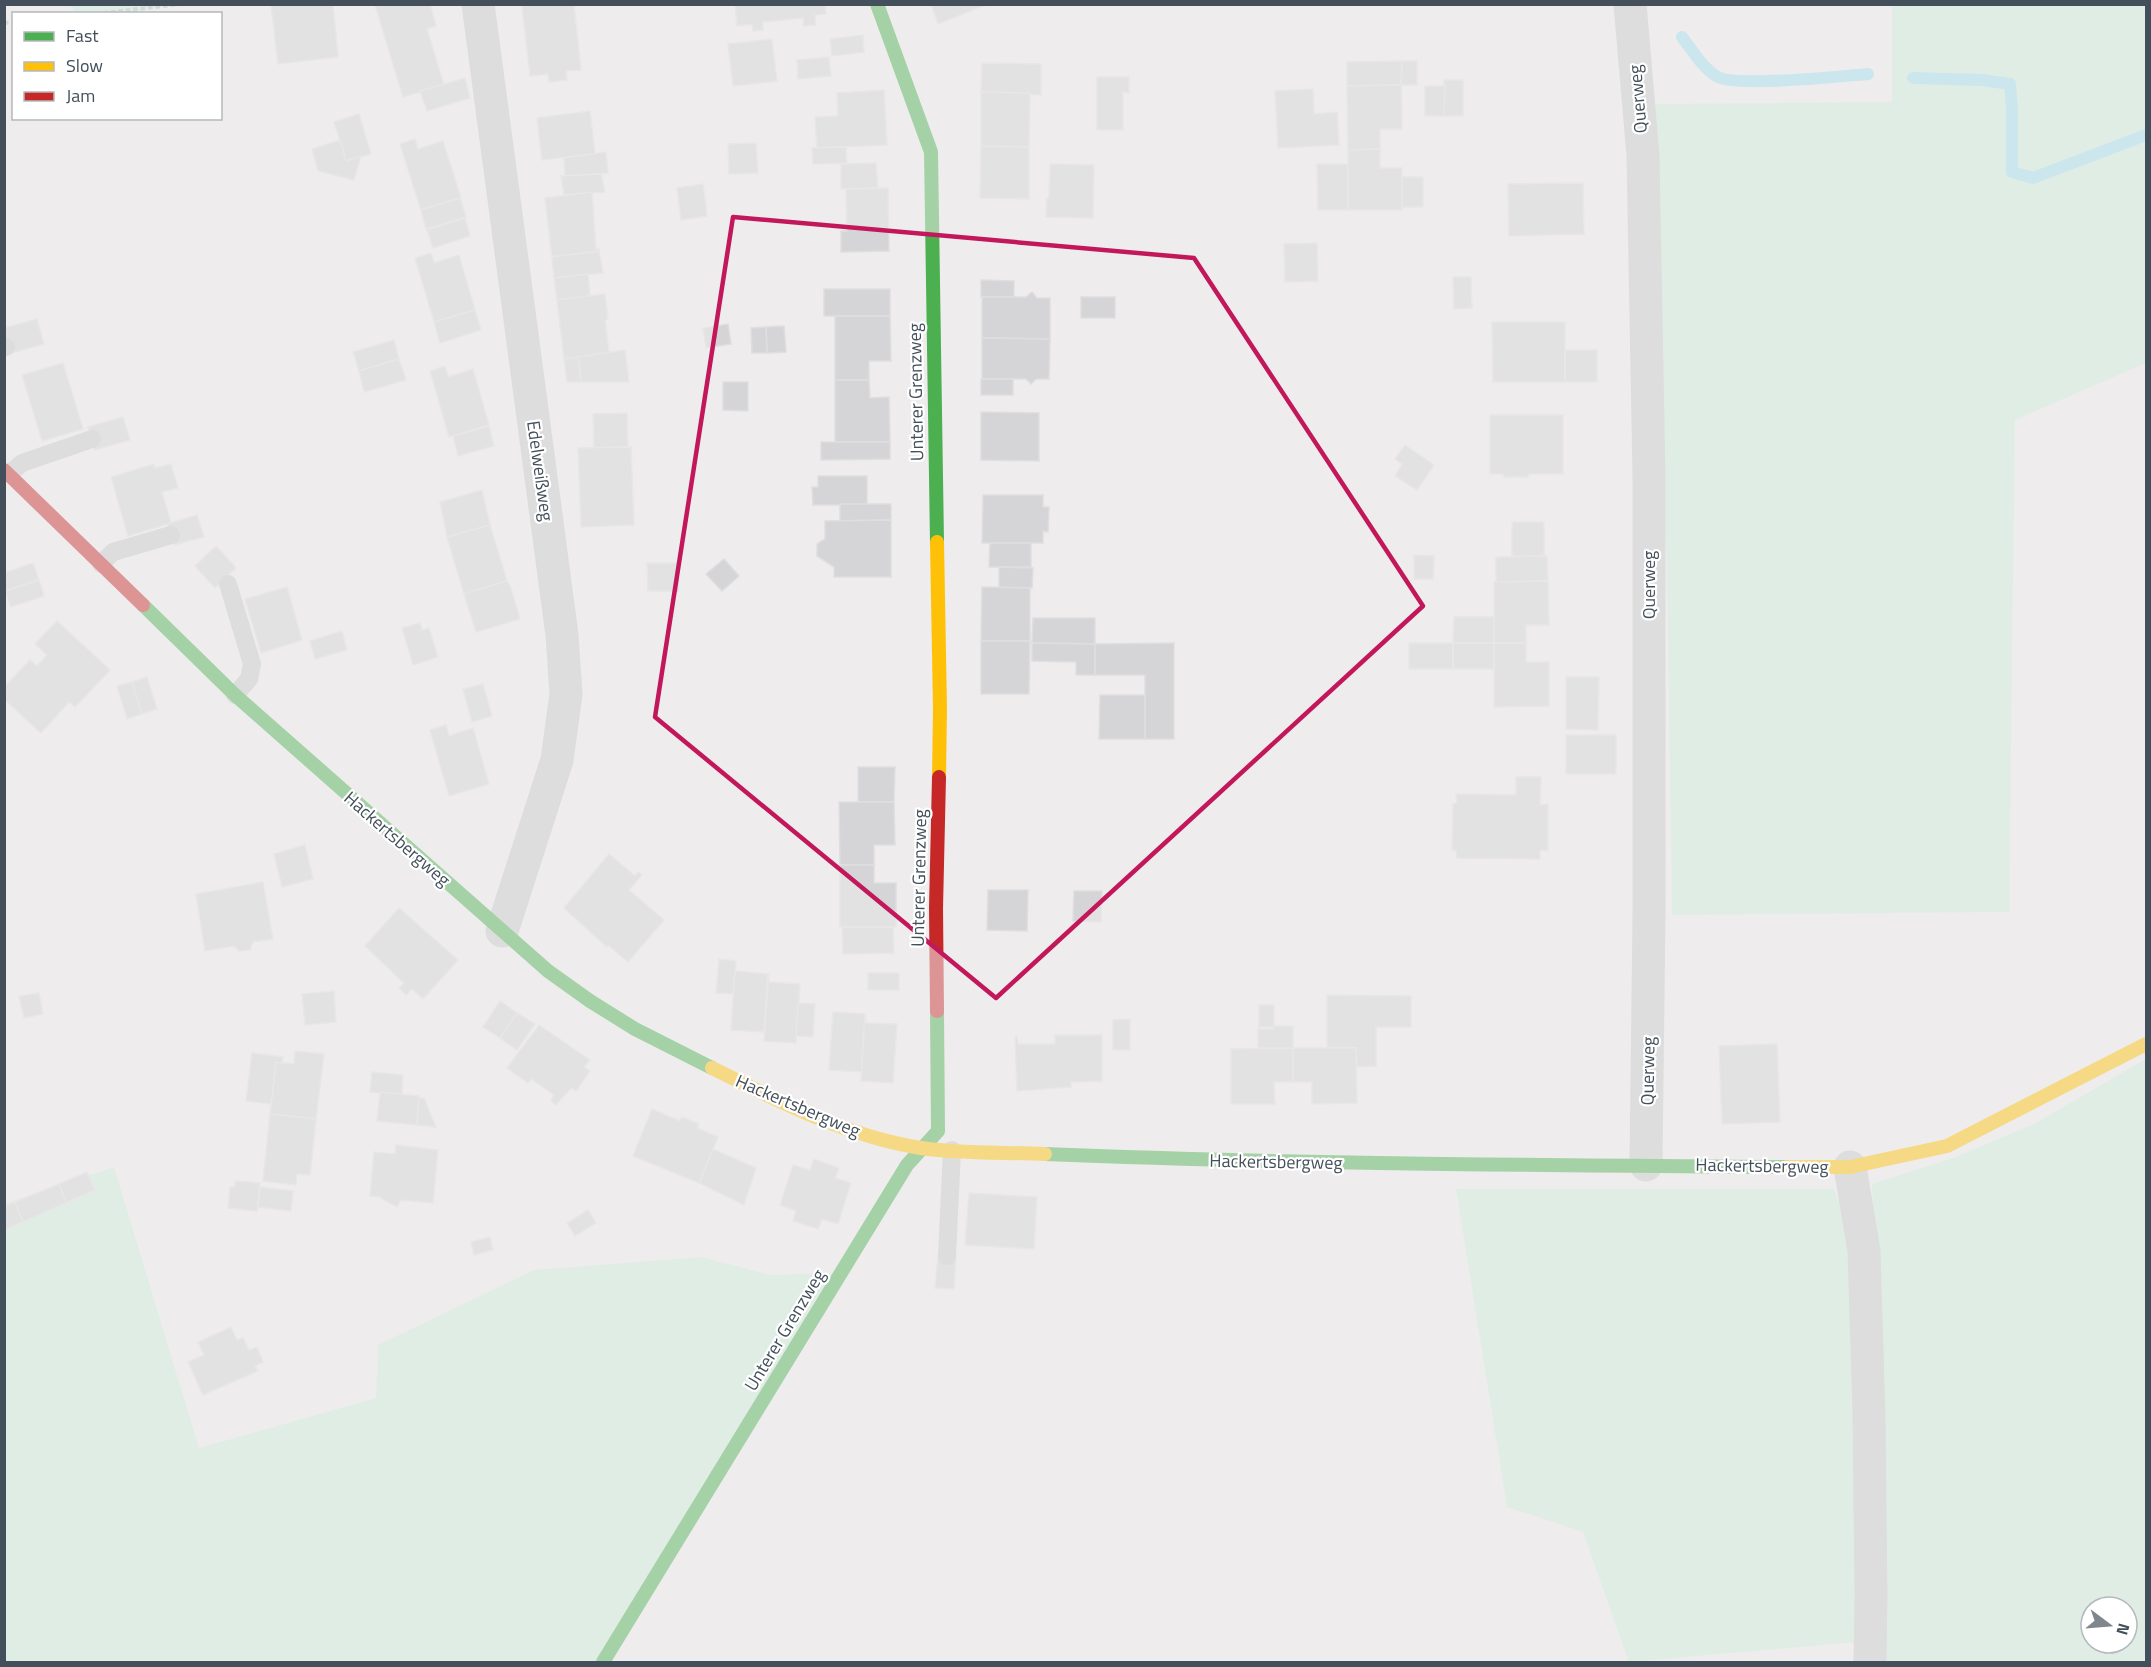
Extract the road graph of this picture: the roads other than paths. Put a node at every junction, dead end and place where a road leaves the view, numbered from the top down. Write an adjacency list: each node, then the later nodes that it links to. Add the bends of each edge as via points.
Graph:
1 (478, 4): 11 (street, Edelweißweg, via 562,636 566,694 557,760)
2 (877, 4): 13 (street, Unterer Grenzweg, via 931,152 940,708 936,908 939,1131)
3 (1630, 4): 15 (street, Querweg, via 1642,155 1649,477)
4 (92, 439): 5 (lane)
5 (7, 472): 7 (street, Hackertsbergweg)
6 (171, 535): 7 (lane)
7 (96, 559): 8 (lane); 10 (street, Hackertsbergweg)
8 (78, 569)
9 (228, 584): 10 (lane, via 252,664 249,679)
10 (235, 694): 11 (street, Hackertsbergweg)
11 (502, 931): 13 (street, Hackertsbergweg, via 548,971 635,1029 768,1096 844,1128)
12 (2146, 1044): 16 (street, Hackertsbergweg, via 1947,1146)
13 (921, 1148): 14 (street, Hackertsbergweg); 18 (street, Unterer Grenzweg)
14 (952, 1150): 15 (street, Hackertsbergweg, via 1220,1161); 17 (lane)
15 (1646, 1165): 16 (street, Hackertsbergweg)
16 (1850, 1167): 19 (street, Hackertsbergweg, via 1864,1251)
17 (947, 1256)
18 (603, 1662)
19 (1870, 1662)

